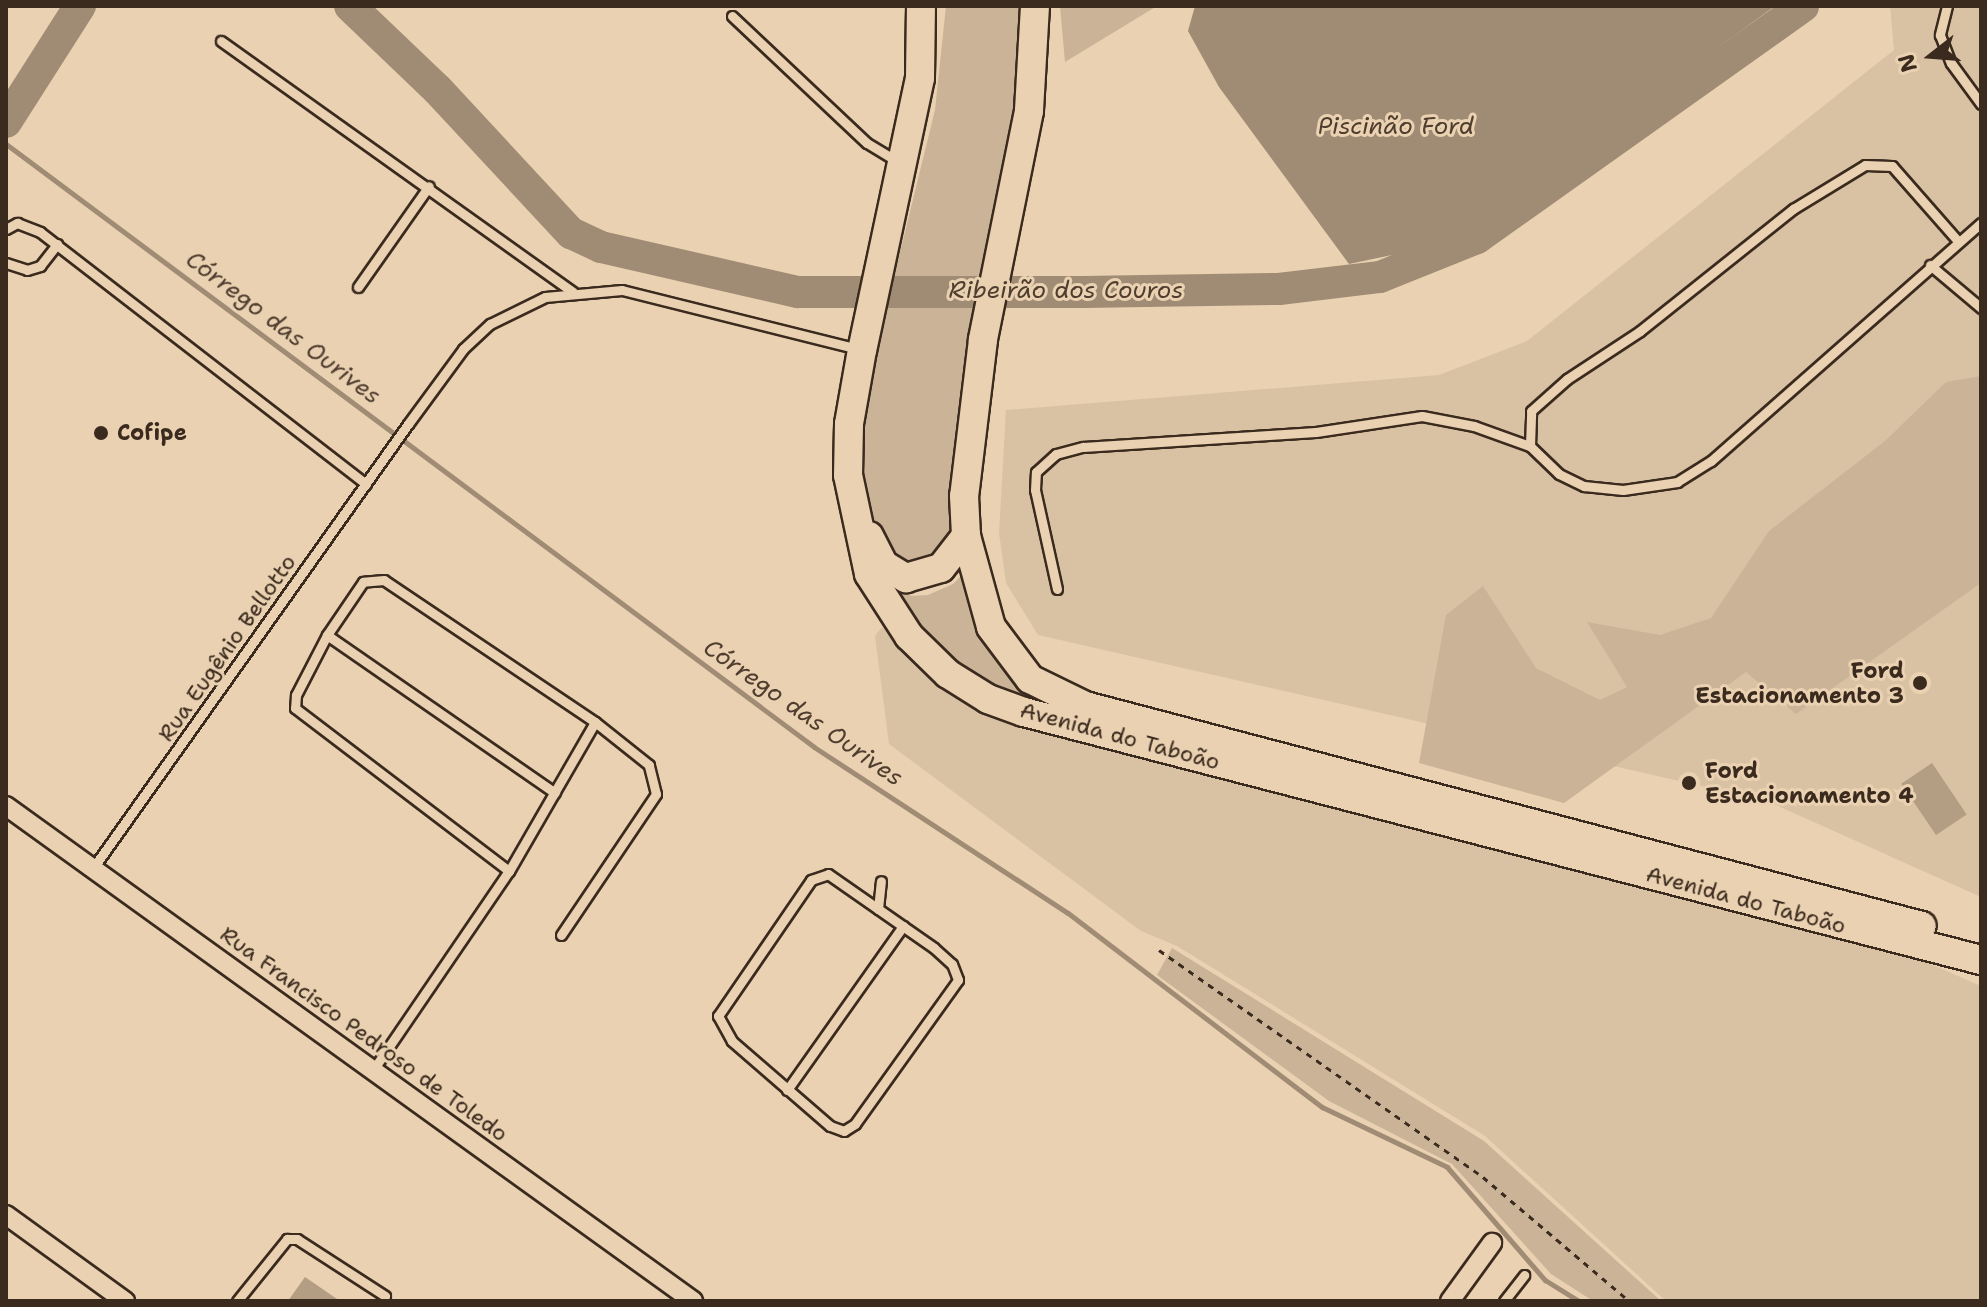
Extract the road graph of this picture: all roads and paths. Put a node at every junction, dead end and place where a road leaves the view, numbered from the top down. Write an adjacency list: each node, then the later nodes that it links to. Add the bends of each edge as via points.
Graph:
1 (921, 6): 7 (main road, via 920,78)
2 (1035, 6): 21 (main road, Avenida do Taboão, via 1029,111 1007,243 983,340 964,496)
3 (1947, 6): 6 (lane, via 1940,35 1951,63)
4 (732, 16): 7 (lane, via 867,143)
5 (221, 41): 8 (lane)
6 (1981, 104)
7 (904, 164): 18 (main road)
8 (429, 186): 15 (lane); 16 (lane)
9 (1981, 223): 11 (lane)
10 (6, 229): 12 (lane, via 28,224)
11 (1957, 240): 14 (lane); 19 (lane, via 1892,166 1865,165 1793,209 1640,331 1567,379 1531,411)
12 (57, 244): 13 (lane, via 40,266 27,270); 20 (lane)
13 (6, 263)
14 (1930, 265): 17 (lane); 19 (lane, via 1711,461 1677,482 1623,490 1584,486 1559,474)
15 (358, 287)
16 (573, 292): 18 (lane, Rua Eugênio Bellotto, via 622,290); 20 (lane, Rua Eugênio Bellotto, via 519,307 463,349)
17 (1981, 308)
18 (864, 341): 22 (main road, Avenida do Taboão, via 849,424 851,500)
19 (1530, 446): 23 (lane, via 1474,426 1422,416 1316,432 1083,447 1056,454 1036,472 1035,490)
20 (366, 484): 28 (lane, Rua Eugênio Bellotto)
21 (966, 536): 22 (main road, via 958,552 931,574); 34 (main road, Avenida do Taboão, via 998,639 1030,679 1053,695)
22 (888, 583): 36 (main road, Avenida do Taboão, via 909,636 948,674 988,699 1024,712)
23 (1057, 589)
24 (327, 635): 25 (lane, via 363,582 384,580); 26 (lane); 29 (lane, via 296,695 295,708)
25 (595, 722): 26 (lane); 33 (lane, via 649,765 656,794)
26 (555, 793): 29 (lane)
27 (6, 806): 28 (street, Rua Francisco Pedroso de Toledo)
28 (93, 868): 37 (street, Rua Francisco Pedroso de Toledo)
29 (509, 871): 37 (lane)
30 (881, 881): 31 (lane)
31 (878, 909): 32 (lane); 38 (lane, via 828,874 816,876 721,1006 721,1026 732,1041)
32 (903, 926): 38 (lane); 38 (lane, via 957,972 947,997 850,1129 830,1126)
33 (561, 935)
34 (1981, 941)
35 (1159, 950): 48 (path, via 1483,1177)
36 (1981, 960)
37 (373, 1070): 45 (street, Rua Francisco Pedroso de Toledo)
38 (787, 1090)
39 (6, 1215): 43 (street)
40 (1492, 1243): 46 (street)
41 (1524, 1275): 47 (lane)
42 (385, 1296): 44 (lane, via 297,1239 287,1239)
43 (125, 1301)
44 (237, 1301)
45 (693, 1301)
46 (1450, 1301)
47 (1504, 1301)
48 (1629, 1301)

